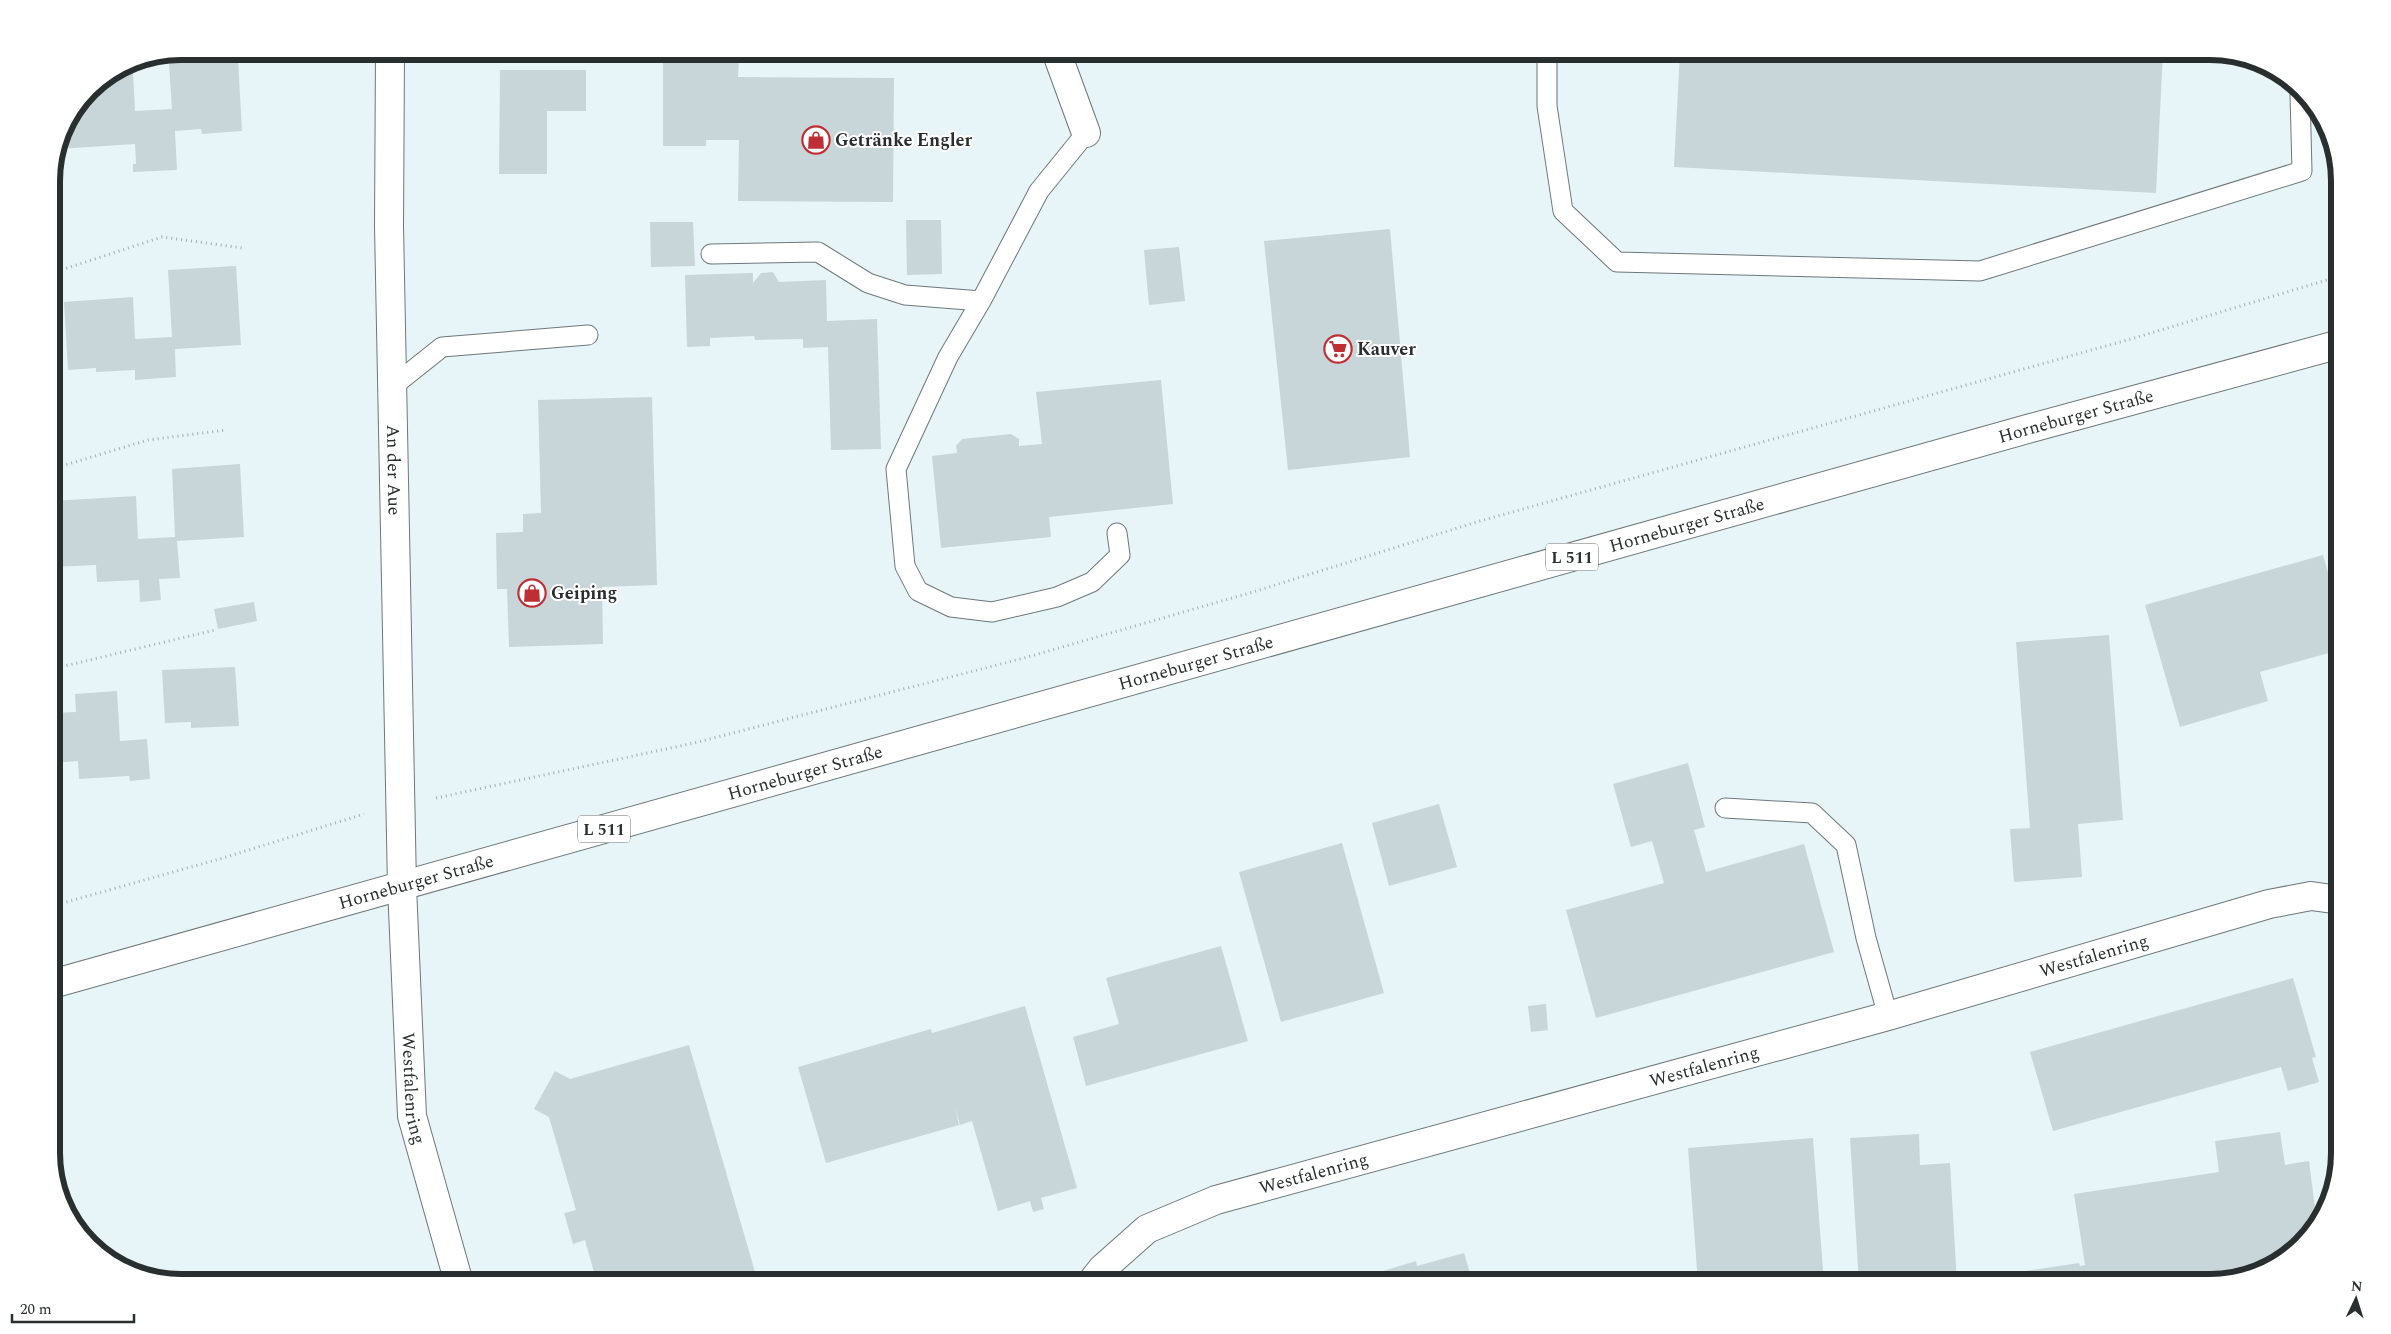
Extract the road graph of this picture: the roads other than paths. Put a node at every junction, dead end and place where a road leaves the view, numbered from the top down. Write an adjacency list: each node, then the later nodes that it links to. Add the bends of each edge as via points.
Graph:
1 (390, 60): 10 (street, An der Aue, via 389,226)
2 (1059, 60): 5 (street)
3 (1547, 60): 4 (lane, via 1548,106 1563,211 1617,262 1980,271 2302,171)
4 (2300, 101)
5 (1086, 134): 7 (lane, via 1039,191)
6 (711, 254): 7 (lane, via 818,252 868,282 905,295)
7 (981, 301): 11 (lane, via 948,356 896,469 905,566 918,591 951,606 992,612 1057,597 1092,582 1120,555)
8 (588, 336): 10 (lane, via 442,347)
9 (2331, 346): 13 (street, Horneburger Straße / L 511)
10 (393, 386): 13 (street, An der Aue)
11 (1117, 533)
12 (1725, 808): 16 (lane, via 1812,813 1846,845 1866,938)
13 (402, 887): 15 (street, Horneburger Straße / L 511); 17 (street, Westfalenring, via 412,1116)
14 (2331, 899): 16 (street, Westfalenring, via 2311,896 2269,904)
15 (60, 982)
16 (1888, 1016): 18 (street, Westfalenring, via 1216,1200 1147,1229)
17 (456, 1274)
18 (1098, 1274)

